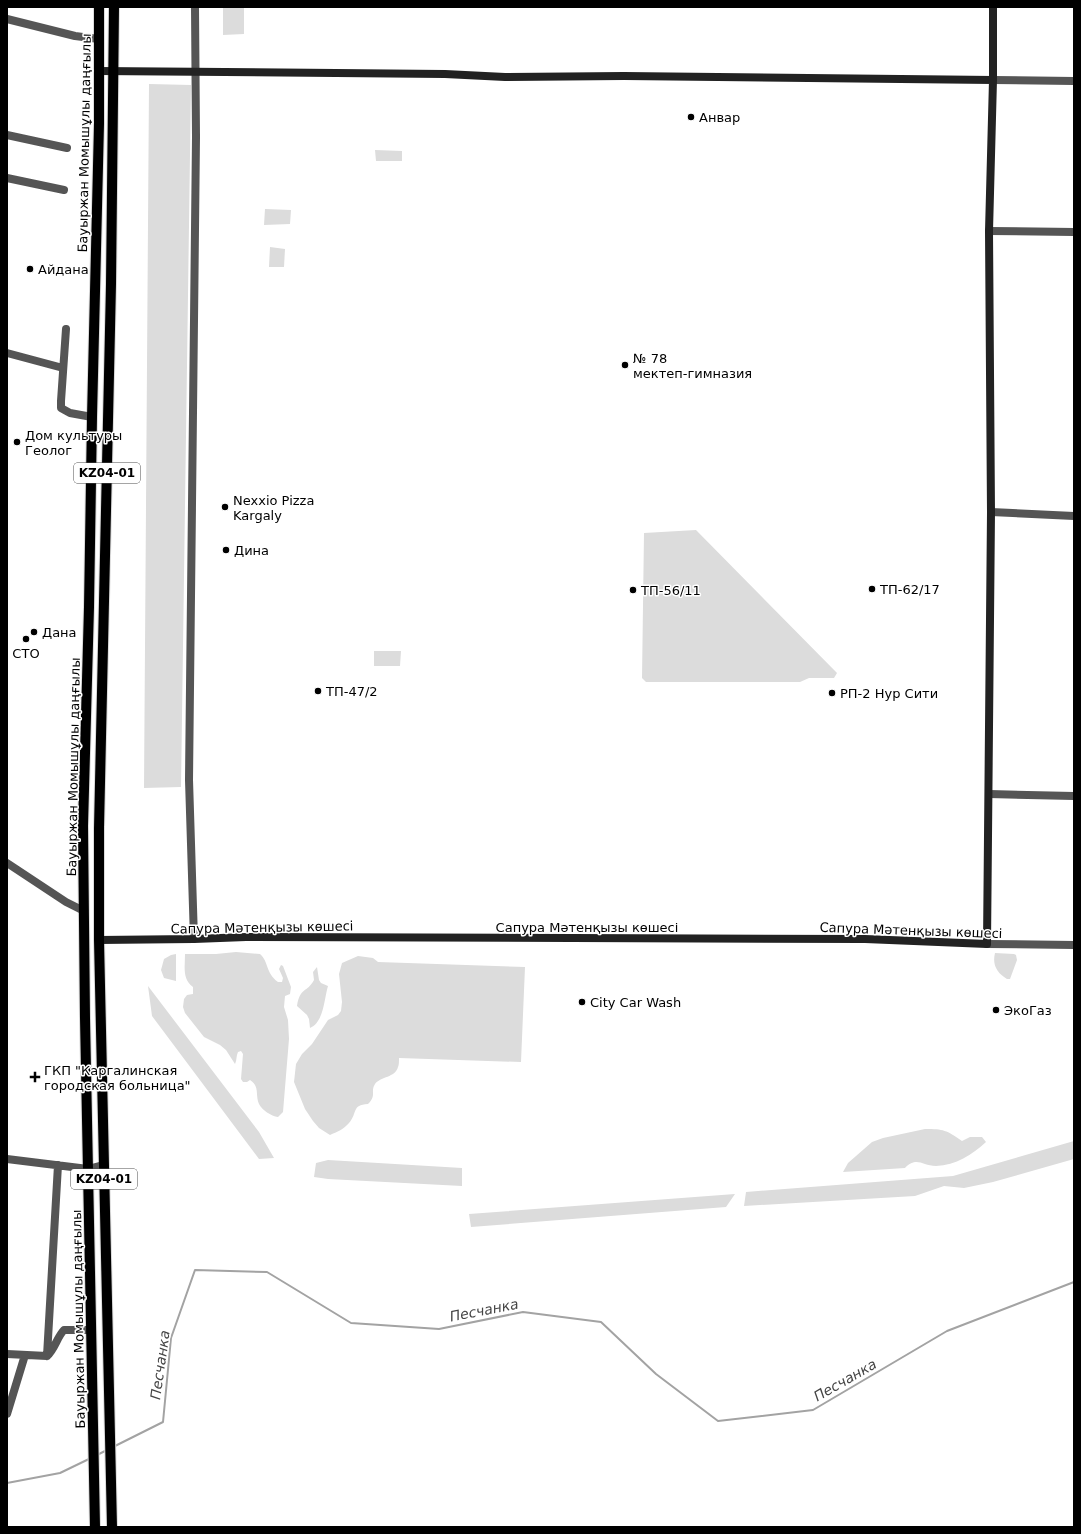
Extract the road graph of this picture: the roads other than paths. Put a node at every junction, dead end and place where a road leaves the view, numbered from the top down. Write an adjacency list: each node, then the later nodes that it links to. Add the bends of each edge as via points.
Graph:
1 (99, 7): 6 (main road, Бауыржан Момышұлы даңғылы / KZ04-01)
2 (114, 7): 8 (main road, KZ04-01)
3 (195, 7): 9 (street)
4 (993, 7): 10 (street)
5 (7, 19): 6 (street, via 75,36)
6 (99, 39): 7 (main road, Бауыржан Момышұлы даңғылы / KZ04-01)
7 (99, 71): 8 (street); 18 (main road, Бауыржан Момышұлы даңғылы / KZ04-01)
8 (114, 72): 9 (street); 19 (main road, KZ04-01)
9 (196, 72): 10 (street); 32 (street, via 189,780)
10 (993, 80): 11 (street); 16 (street)
11 (1074, 81)
12 (7, 135): 13 (street)
13 (67, 148)
14 (7, 178): 15 (street)
15 (64, 190)
16 (989, 231): 17 (street); 24 (street)
17 (1074, 232)
18 (95, 284): 19 (main road); 23 (main road, Бауыржан Момышұлы даңғылы / KZ04-01)
19 (110, 284): 29 (main road, KZ04-01)
20 (66, 329): 22 (street)
21 (7, 353): 22 (street)
22 (63, 368): 23 (street, via 61,408 70,413)
23 (92, 417): 28 (main road, Бауыржан Момышұлы даңғылы / KZ04-01)
24 (991, 512): 25 (street); 26 (street)
25 (1074, 516)
26 (989, 794): 27 (street); 35 (street)
27 (1074, 796)
28 (83, 826): 29 (main road); 31 (main road, Бауыржан Момышұлы даңғылы / KZ04-01)
29 (99, 828): 34 (main road, KZ04-01)
30 (7, 863): 31 (street)
31 (84, 911): 33 (main road, Бауыржан Момышұлы даңғылы / KZ04-01)
32 (194, 939): 34 (street, Сапура Мәтенқызы көшесі); 35 (street, Сапура Мәтенқызы көшесі, via 865,939)
33 (84, 940): 34 (main road); 40 (main road, Бауыржан Момышұлы даңғылы / KZ04-01)
34 (99, 940): 39 (main road, KZ04-01)
35 (987, 944): 36 (street, Сапура Мәтенқызы көшесі)
36 (1074, 945)
37 (7, 1159): 38 (street)
38 (58, 1165): 40 (street); 44 (street)
39 (103, 1165): 40 (street); 47 (main road, KZ04-01)
40 (88, 1169): 41 (main road, Бауыржан Момышұлы даңғылы / KZ04-01)
41 (92, 1330): 44 (street, via 64,1330); 46 (main road, Бауыржан Момышұлы даңғылы / KZ04-01)
42 (25, 1355): 43 (street); 44 (street); 45 (street)
43 (8, 1356)
44 (46, 1356)
45 (7, 1414)
46 (95, 1527)
47 (112, 1527)

